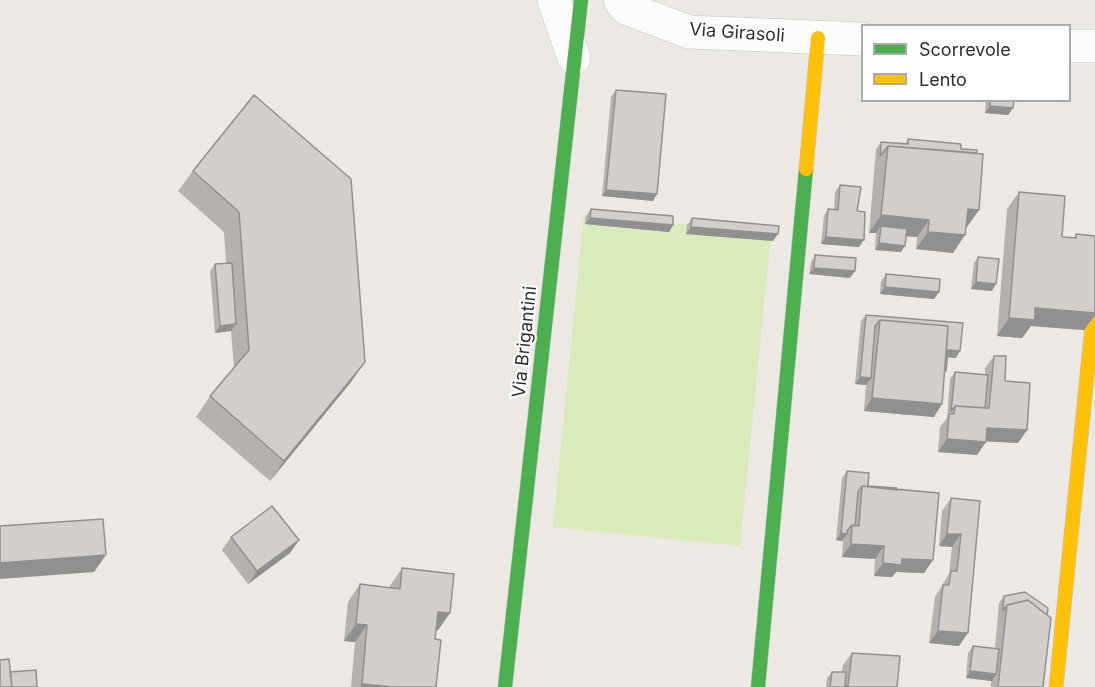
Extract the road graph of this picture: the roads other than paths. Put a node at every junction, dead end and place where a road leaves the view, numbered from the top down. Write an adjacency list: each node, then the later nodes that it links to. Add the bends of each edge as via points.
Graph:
1 (554, 0): 8 (street)
2 (581, 0): 8 (street, Via Brigantini)
3 (620, 0): 4 (street, Via Girasoli, via 626,8 689,32)
4 (819, 38): 5 (street, Via Girasoli); 11 (street)
5 (861, 39)
6 (1071, 46): 7 (street)
7 (1095, 46)
8 (574, 58): 10 (street, Via Brigantini)
9 (1095, 295): 12 (street)
10 (505, 687)
11 (758, 687)
12 (1056, 687)

